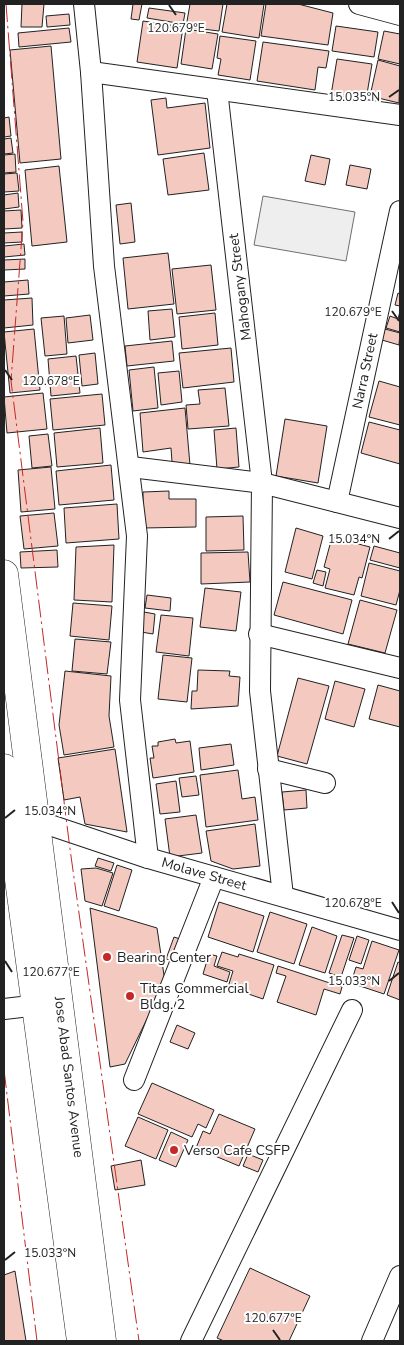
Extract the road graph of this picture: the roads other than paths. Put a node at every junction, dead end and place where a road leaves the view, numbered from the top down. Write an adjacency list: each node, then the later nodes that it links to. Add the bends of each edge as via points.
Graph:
1 (84, 4): 4 (street)
2 (359, 4): 3 (street)
3 (400, 15)
4 (91, 72): 5 (street); 8 (street, via 104,266)
5 (217, 90): 6 (street); 9 (street, Mahogany Street)
6 (400, 115)
7 (400, 211): 10 (street, Narra Street)
8 (131, 468): 9 (street); 20 (street, via 137,536 130,700)
9 (262, 484): 10 (street); 13 (street, Mahogany Street)
10 (337, 502): 11 (street)
11 (400, 518)
12 (4, 574): 19 (highway, Jose Abad Santos Avenue)
13 (259, 634): 14 (street); 16 (street, Mahogany Street, via 260,691)
14 (400, 668)
15 (4, 768): 18 (highway, Jose Abad Santos Avenue)
16 (268, 769): 17 (street); 22 (street, Mahogany Street)
17 (325, 783)
18 (7, 808): 19 (street, Molave Street); 24 (highway, Jose Abad Santos Avenue)
19 (36, 822): 20 (street, Molave Street); 24 (highway, Jose Abad Santos Avenue)
20 (148, 858): 21 (street, Molave Street)
21 (214, 877): 22 (street, Molave Street); 27 (street)
22 (283, 896): 23 (street, Molave Street)
23 (400, 930)
24 (47, 1004): 25 (street); 29 (highway, Jose Abad Santos Avenue); 30 (highway, Jose Abad Santos Avenue)
25 (4, 1009)
26 (352, 1010): 31 (street)
27 (134, 1080)
28 (400, 1276): 32 (street)
29 (81, 1341)
30 (102, 1341)
31 (191, 1341)
32 (372, 1341)

